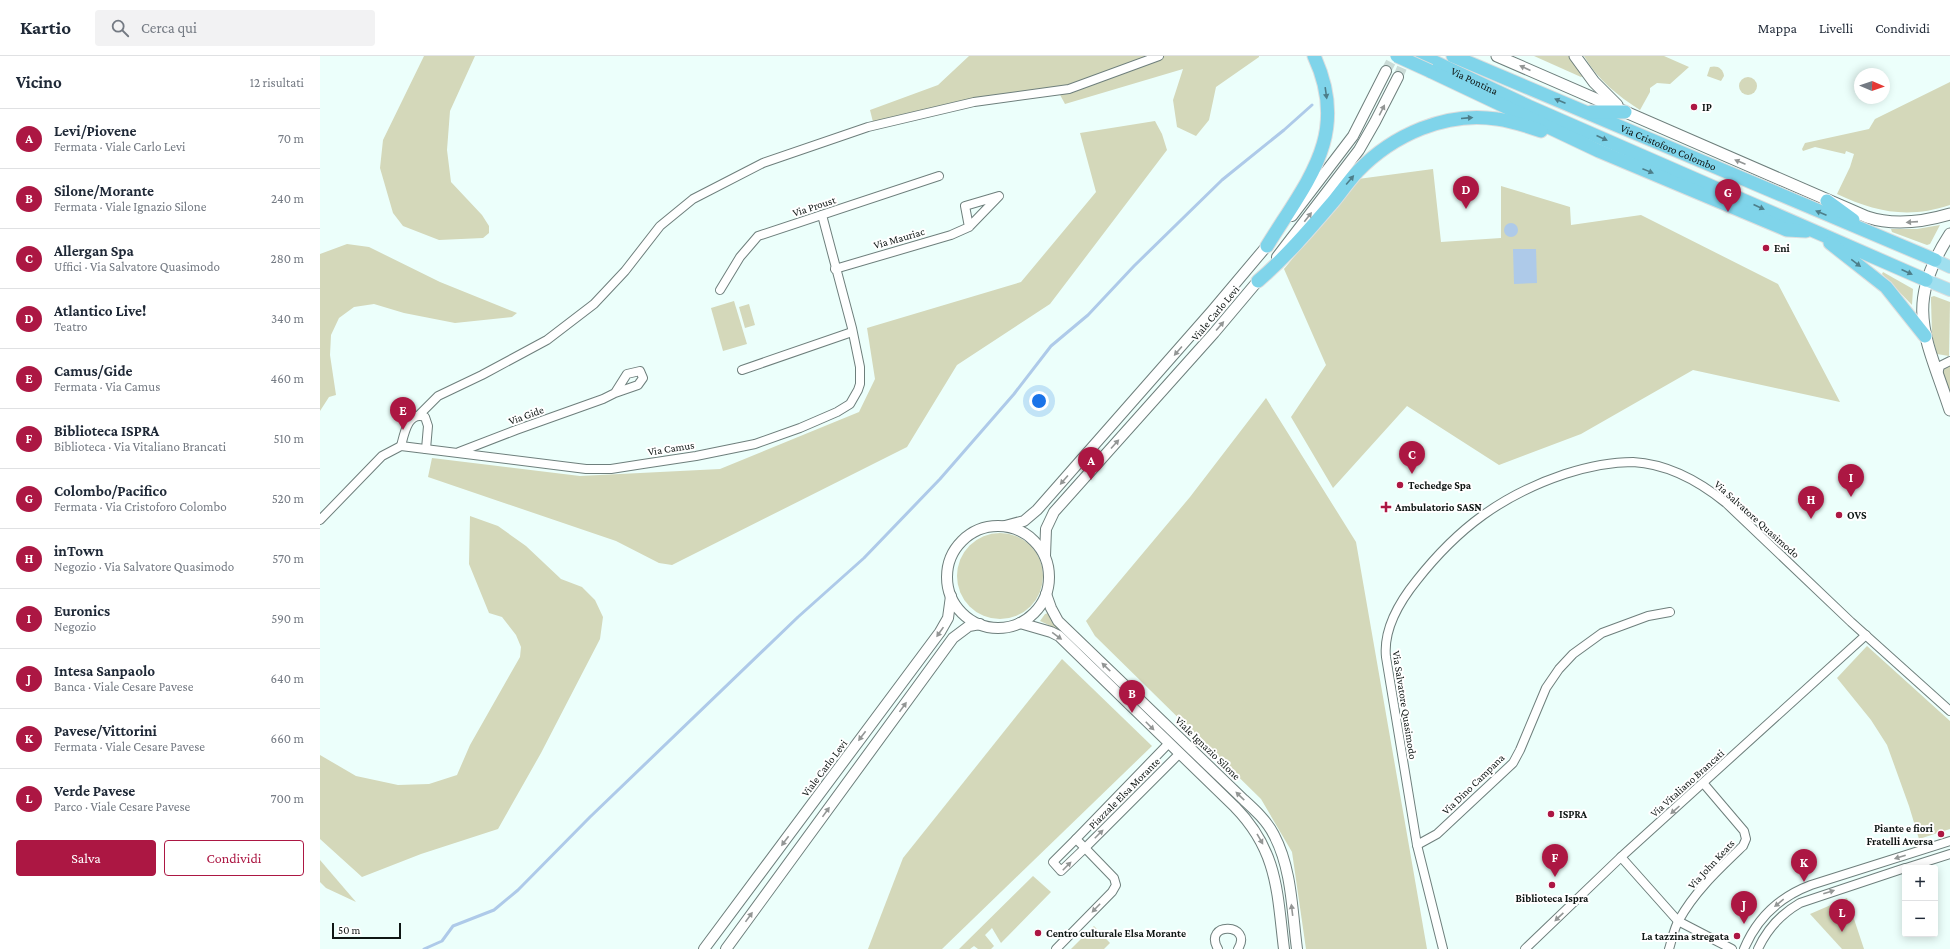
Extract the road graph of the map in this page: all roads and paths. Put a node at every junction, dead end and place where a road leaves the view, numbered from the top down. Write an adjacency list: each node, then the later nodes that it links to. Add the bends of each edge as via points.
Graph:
1 (1159, 56): 37 (street, via 1070,89 974,102 868,127 763,163 693,199 660,226 625,271 594,304 547,340 438,396)
2 (1314, 56): 22 (highway, one-way to 22, via 1327,96 1324,147 1312,174)
3 (1397, 56): 8 (highway, Via Cristoforo Colombo, bridge)
4 (1422, 56): 8 (highway)
5 (1453, 56): 11 (highway, Via Cristoforo Colombo, one-way to 5)
6 (1497, 56): 12 (main road, Via Cristoforo Colombo, one-way to 6)
7 (1575, 56): 12 (main road, via 1594,82)
8 (1433, 66): 13 (highway, Via Cristoforo Colombo); 19 (highway, Via Cristoforo Colombo, one-way to 19)
9 (1386, 71): 22 (street, Viale Carlo Levi, via 1353,136)
10 (1398, 76): 26 (street, Viale Carlo Levi, one-way to 10, via 1359,150)
11 (1578, 109): 12 (highway, via 1592,112); 20 (highway, Via Cristoforo Colombo, one-way to 11)
12 (1625, 112): 15 (main road, Via Cristoforo Colombo, one-way to 12)
13 (1599, 151): 19 (highway, Via Cristoforo Colombo, one-way to 19, via 1787,230); 26 (highway, one-way to 13, via 1286,256 1364,165 1396,140 1429,126 1468,118 1496,118 1531,128 1582,148)
14 (939, 176): 17 (street, Via Proust)
15 (1827, 201): 16 (main road, Via Cristoforo Colombo, one-way to 15, via 1915,222 1887,222 1866,217); 20 (highway)
16 (1950, 214)
17 (822, 215): 25 (street, Via Camus); 28 (street, Via Proust, via 758,236 740,257)
18 (969, 227): 25 (street, Via Mauriac, via 951,235)
19 (1814, 231): 27 (highway, Via Cristoforo Colombo, one-way to 27); 31 (highway, one-way to 31, via 1883,284)
20 (1870, 233): 23 (highway, Via Cristoforo Colombo)
21 (1950, 234): 23 (main road)
22 (1267, 246): 42 (street, Viale Carlo Levi, one-way to 42, via 1038,510 1024,521)
23 (1934, 260): 24 (main road, Via Cristoforo Colombo); 27 (main road)
24 (1950, 267)
25 (835, 269): 30 (street, Via Camus)
26 (1258, 280): 43 (street, Viale Carlo Levi, one-way to 26, via 1046,529 1054,512 1209,339)
27 (1926, 280): 29 (main road, Via Cristoforo Colombo); 31 (main road, via 1922,307)
28 (720, 290)
29 (1950, 290)
30 (852, 332): 33 (street); 40 (street, Via Camus, via 860,378 855,398 838,412 755,444 696,456 586,469)
31 (1925, 336): 34 (main road)
32 (1950, 361): 34 (street, via 1940,366)
33 (742, 370)
34 (1938, 374): 36 (main road)
35 (615, 393): 40 (street, Via Gide)
36 (1950, 410)
37 (419, 415): 38 (street, via 408,424); 39 (street, via 425,417 428,423)
38 (401, 446): 39 (street, Via Camus); 41 (street, via 382,456)
39 (426, 449): 40 (street, Via Camus)
40 (458, 453)
41 (320, 520)
42 (1005, 526): 43 (street, via 1033,539); 45 (street, via 984,528 974,532 958,545 949,564)
43 (1045, 556): 44 (street, via 1049,574)
44 (1046, 594): 47 (street, via 1033,614); 69 (street, Viale Ignazio Silone, one-way to 44, via 1287,872 1280,848 1268,826 1239,794 1058,621)
45 (951, 596): 48 (street, via 958,608); 63 (street, Viale Carlo Levi, one-way to 63, via 948,618 940,632)
46 (1670, 612): 56 (street, Via Dino Campana, via 1648,616 1602,633 1573,654 1546,688 1512,763 1437,834)
47 (1020, 623): 48 (street, via 1002,628); 51 (street, one-way to 51, via 1059,636)
48 (980, 624): 64 (street, one-way to 48, via 953,638 969,626)
49 (1866, 636): 50 (street, Via Salvatore Quasimodo); 53 (street, Via Vitaliano Brancati); 56 (street, Via Salvatore Quasimodo, via 1726,503 1700,483 1679,473 1654,464 1612,463 1583,469 1530,487 1496,506 1454,539 1408,593 1390,626 1386,640 1386,657)
50 (1950, 710)
51 (1168, 744): 52 (street); 54 (street, Piazzale Elsa Morante)
52 (1178, 754): 57 (street, Piazzale Elsa Morante, one-way to 52); 68 (street, one-way to 68, via 1240,813 1262,842 1275,879)
53 (1704, 784): 59 (street, Via Vitaliano Brancati, one-way to 59); 62 (street, Via John Keats, via 1744,831 1745,842 1705,884)
54 (1076, 839): 57 (street); 57 (street, Piazzale Elsa Morante, one-way to 57, via 1053,862 1061,871)
55 (1950, 840): 74 (street, one-way to 74, via 1794,893 1778,903 1760,921)
56 (1417, 845): 70 (street, Via Salvatore Quasimodo)
57 (1085, 848): 65 (street, one-way to 65, via 1114,878 1114,890)
58 (1950, 854): 60 (street)
59 (1621, 857): 62 (street); 71 (street, Via Vitaliano Brancati, one-way to 71)
60 (1915, 865)
61 (1902, 869): 75 (street, one-way to 61, via 1765,934 1774,924 1800,903)
62 (1678, 921): 72 (street, Via John Keats); 73 (street)
63 (704, 949)
64 (726, 949)
65 (1056, 949)
66 (1218, 949): 67 (street, via 1216,937 1221,930 1229,928 1240,935)
67 (1238, 949)
68 (1284, 949)
69 (1297, 949)
70 (1443, 949)
71 (1525, 949)
72 (1669, 949)
73 (1732, 949)
74 (1744, 949)
75 (1758, 949)

